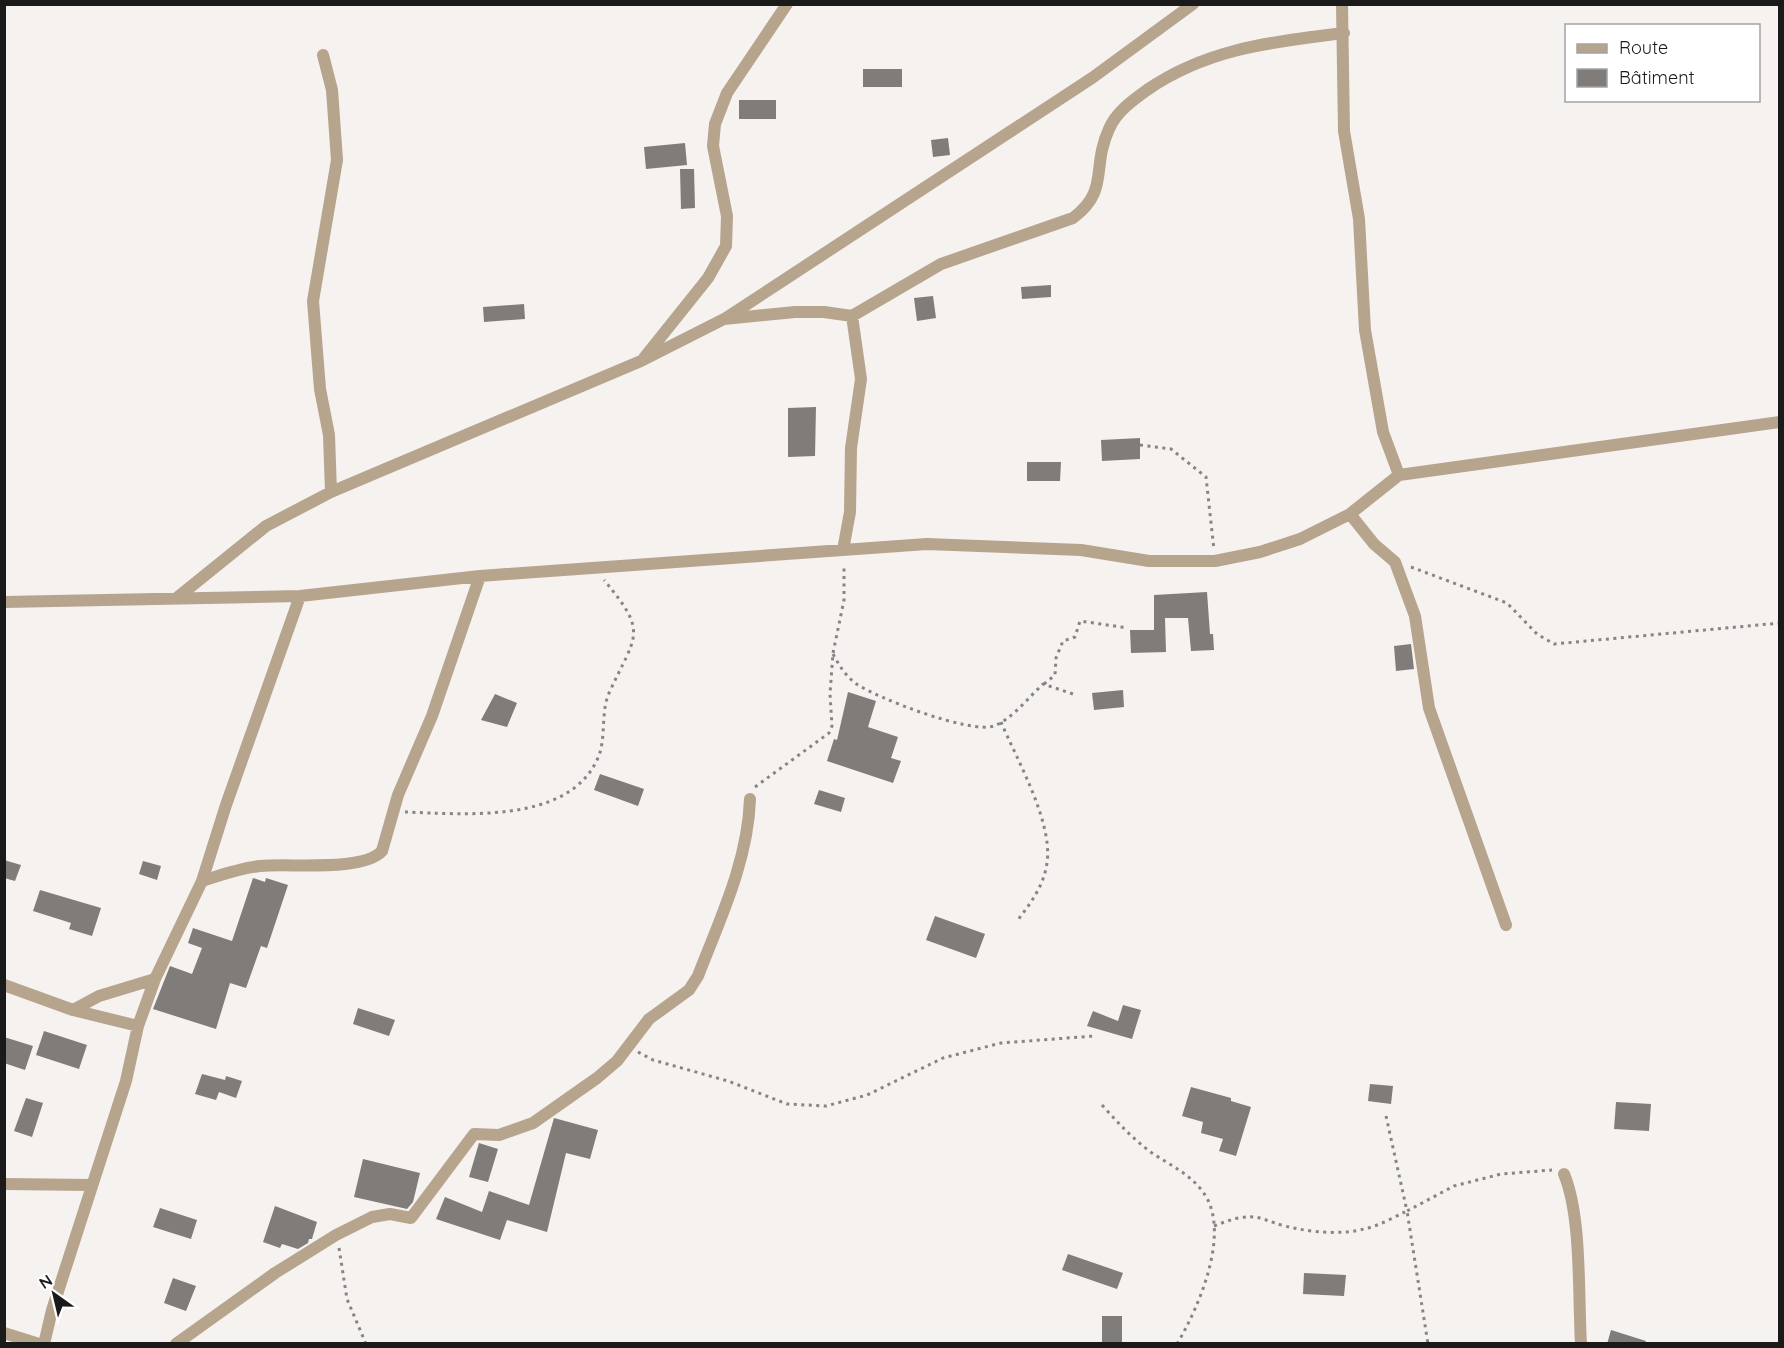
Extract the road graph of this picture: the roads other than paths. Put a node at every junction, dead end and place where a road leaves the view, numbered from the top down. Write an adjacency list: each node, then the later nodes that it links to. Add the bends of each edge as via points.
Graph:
1 (787, 4): 8 (street, via 727,93 715,124 713,146 727,216 726,246 708,278)
2 (1193, 4): 7 (street, via 1092,78)
3 (1342, 4): 4 (street)
4 (1344, 33): 6 (street, via 1252,47 1182,68 1129,103 1110,126 1100,151 1096,192 1089,206 1073,218 941,264); 10 (street, via 1344,131 1359,219 1365,330 1383,432)
5 (323, 56): 11 (street, via 332,90 337,160 313,301 320,389 329,435)
6 (852, 316): 7 (street, via 795,312); 13 (street, via 861,379)
7 (724, 319): 8 (street)
8 (641, 361): 11 (street)
9 (1779, 422): 10 (street)
10 (1399, 475): 12 (street)
11 (331, 492): 16 (street, via 266,526)
12 (1350, 514): 13 (street, via 1300,539 1215,561 1149,561 1081,550 927,544); 20 (street, via 1374,544 1395,562 1414,616 1429,708)
13 (843, 550): 14 (street)
14 (480, 576): 15 (street); 19 (street, via 442,688 398,795 382,851 372,859 261,866)
15 (300, 596): 16 (street); 19 (street)
16 (178, 597): 17 (street)
17 (4, 602)
18 (750, 799): 30 (street, via 736,875 698,976 689,990 649,1018 611,1067 533,1123 499,1135 474,1134 411,1218 372,1216 336,1234)
19 (202, 881): 21 (street)
20 (1506, 925)
21 (155, 979): 23 (street, via 99,996); 24 (street)
22 (4, 985): 23 (street)
23 (73, 1010): 24 (street)
24 (138, 1026): 27 (street, via 126,1081)
25 (1564, 1174): 31 (street, via 1570,1187 1576,1240)
26 (4, 1184): 27 (street)
27 (91, 1185): 29 (street)
28 (4, 1333): 29 (street)
29 (41, 1344)
30 (176, 1344)
31 (1581, 1344)

